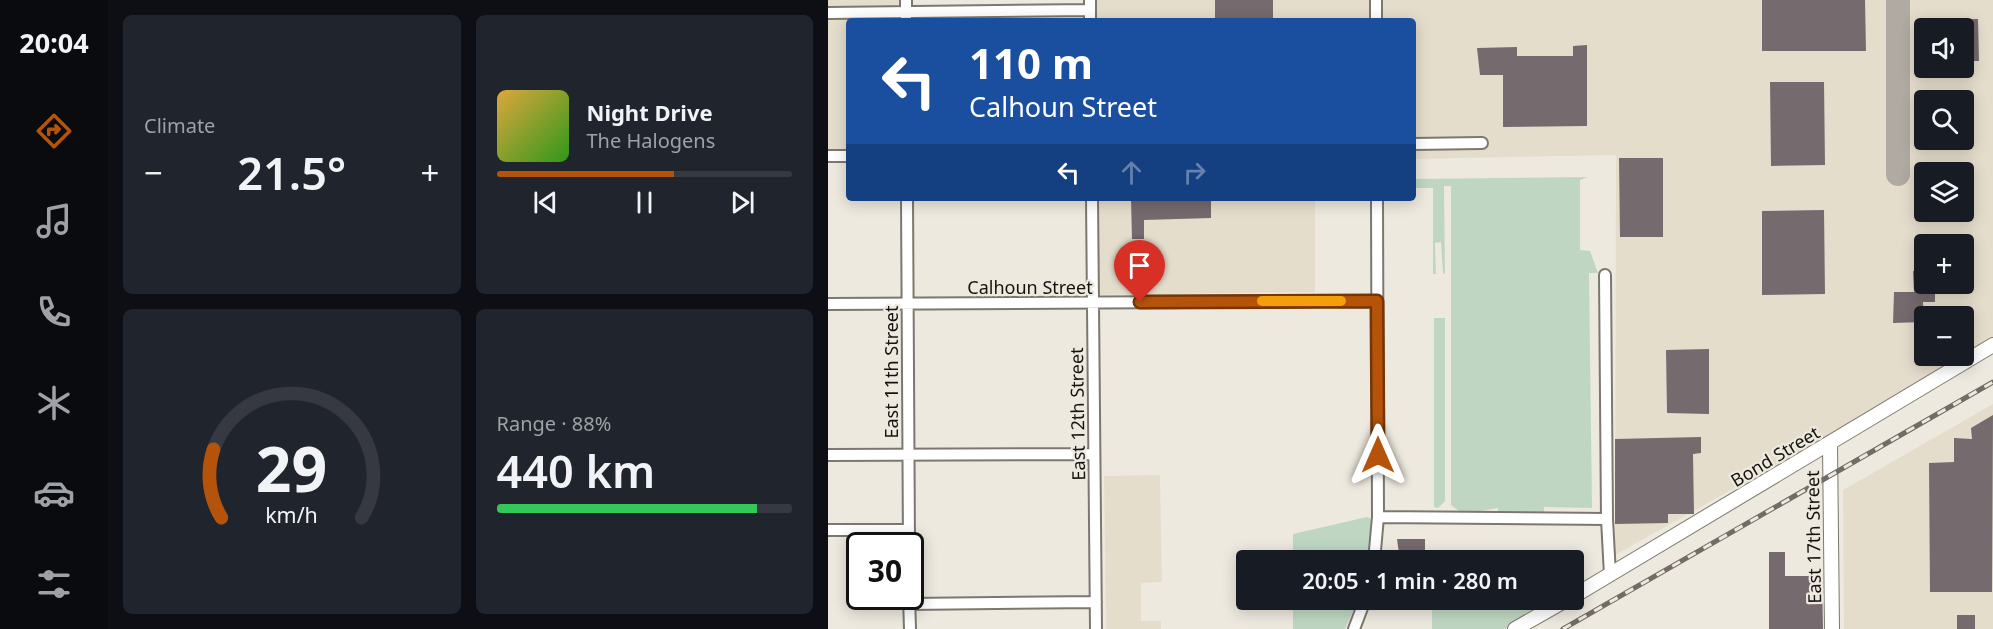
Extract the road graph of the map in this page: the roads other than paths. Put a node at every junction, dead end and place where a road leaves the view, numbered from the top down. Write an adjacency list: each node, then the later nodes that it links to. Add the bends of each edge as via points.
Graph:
1 (906, 0): 5 (street)
2 (1376, 0): 6 (street)
3 (1090, 10): 5 (street)
4 (828, 13): 5 (street)
5 (906, 16)
6 (1376, 18)
7 (1482, 143): 8 (street)
8 (1416, 144)
9 (828, 156): 10 (street)
10 (846, 156)
11 (907, 201): 18 (street, East 11th Street)
12 (1092, 201): 16 (street, East 12th Street)
13 (1377, 201): 15 (street)
14 (1605, 275): 25 (street)
15 (1377, 301): 16 (street, Calhoun Street); 24 (street)
16 (1093, 303): 18 (street, Calhoun Street); 23 (street, East 12th Street)
17 (828, 304): 18 (street, Calhoun Street)
18 (908, 304): 22 (street, East 11th Street)
19 (1993, 345): 20 (street, Bond Street)
20 (1830, 444): 29 (street, Bond Street); 40 (street, East 17th Street)
21 (828, 454): 22 (street)
22 (908, 454): 23 (street); 27 (street, East 11th Street)
23 (1094, 454): 32 (street, East 12th Street)
24 (1378, 517): 25 (street); 28 (street)
25 (1607, 519): 29 (street)
26 (828, 530): 27 (street)
27 (909, 530)
28 (1375, 550)
29 (1610, 575): 30 (street, Bond Street)
30 (1584, 590)
31 (924, 600): 32 (street)
32 (1096, 603): 37 (street, East 12th Street)
33 (909, 610): 36 (street)
34 (1361, 610): 38 (street)
35 (1548, 610): 39 (street)
36 (910, 629)
37 (1096, 629)
38 (1354, 629)
39 (1515, 629)
40 (1832, 629)

